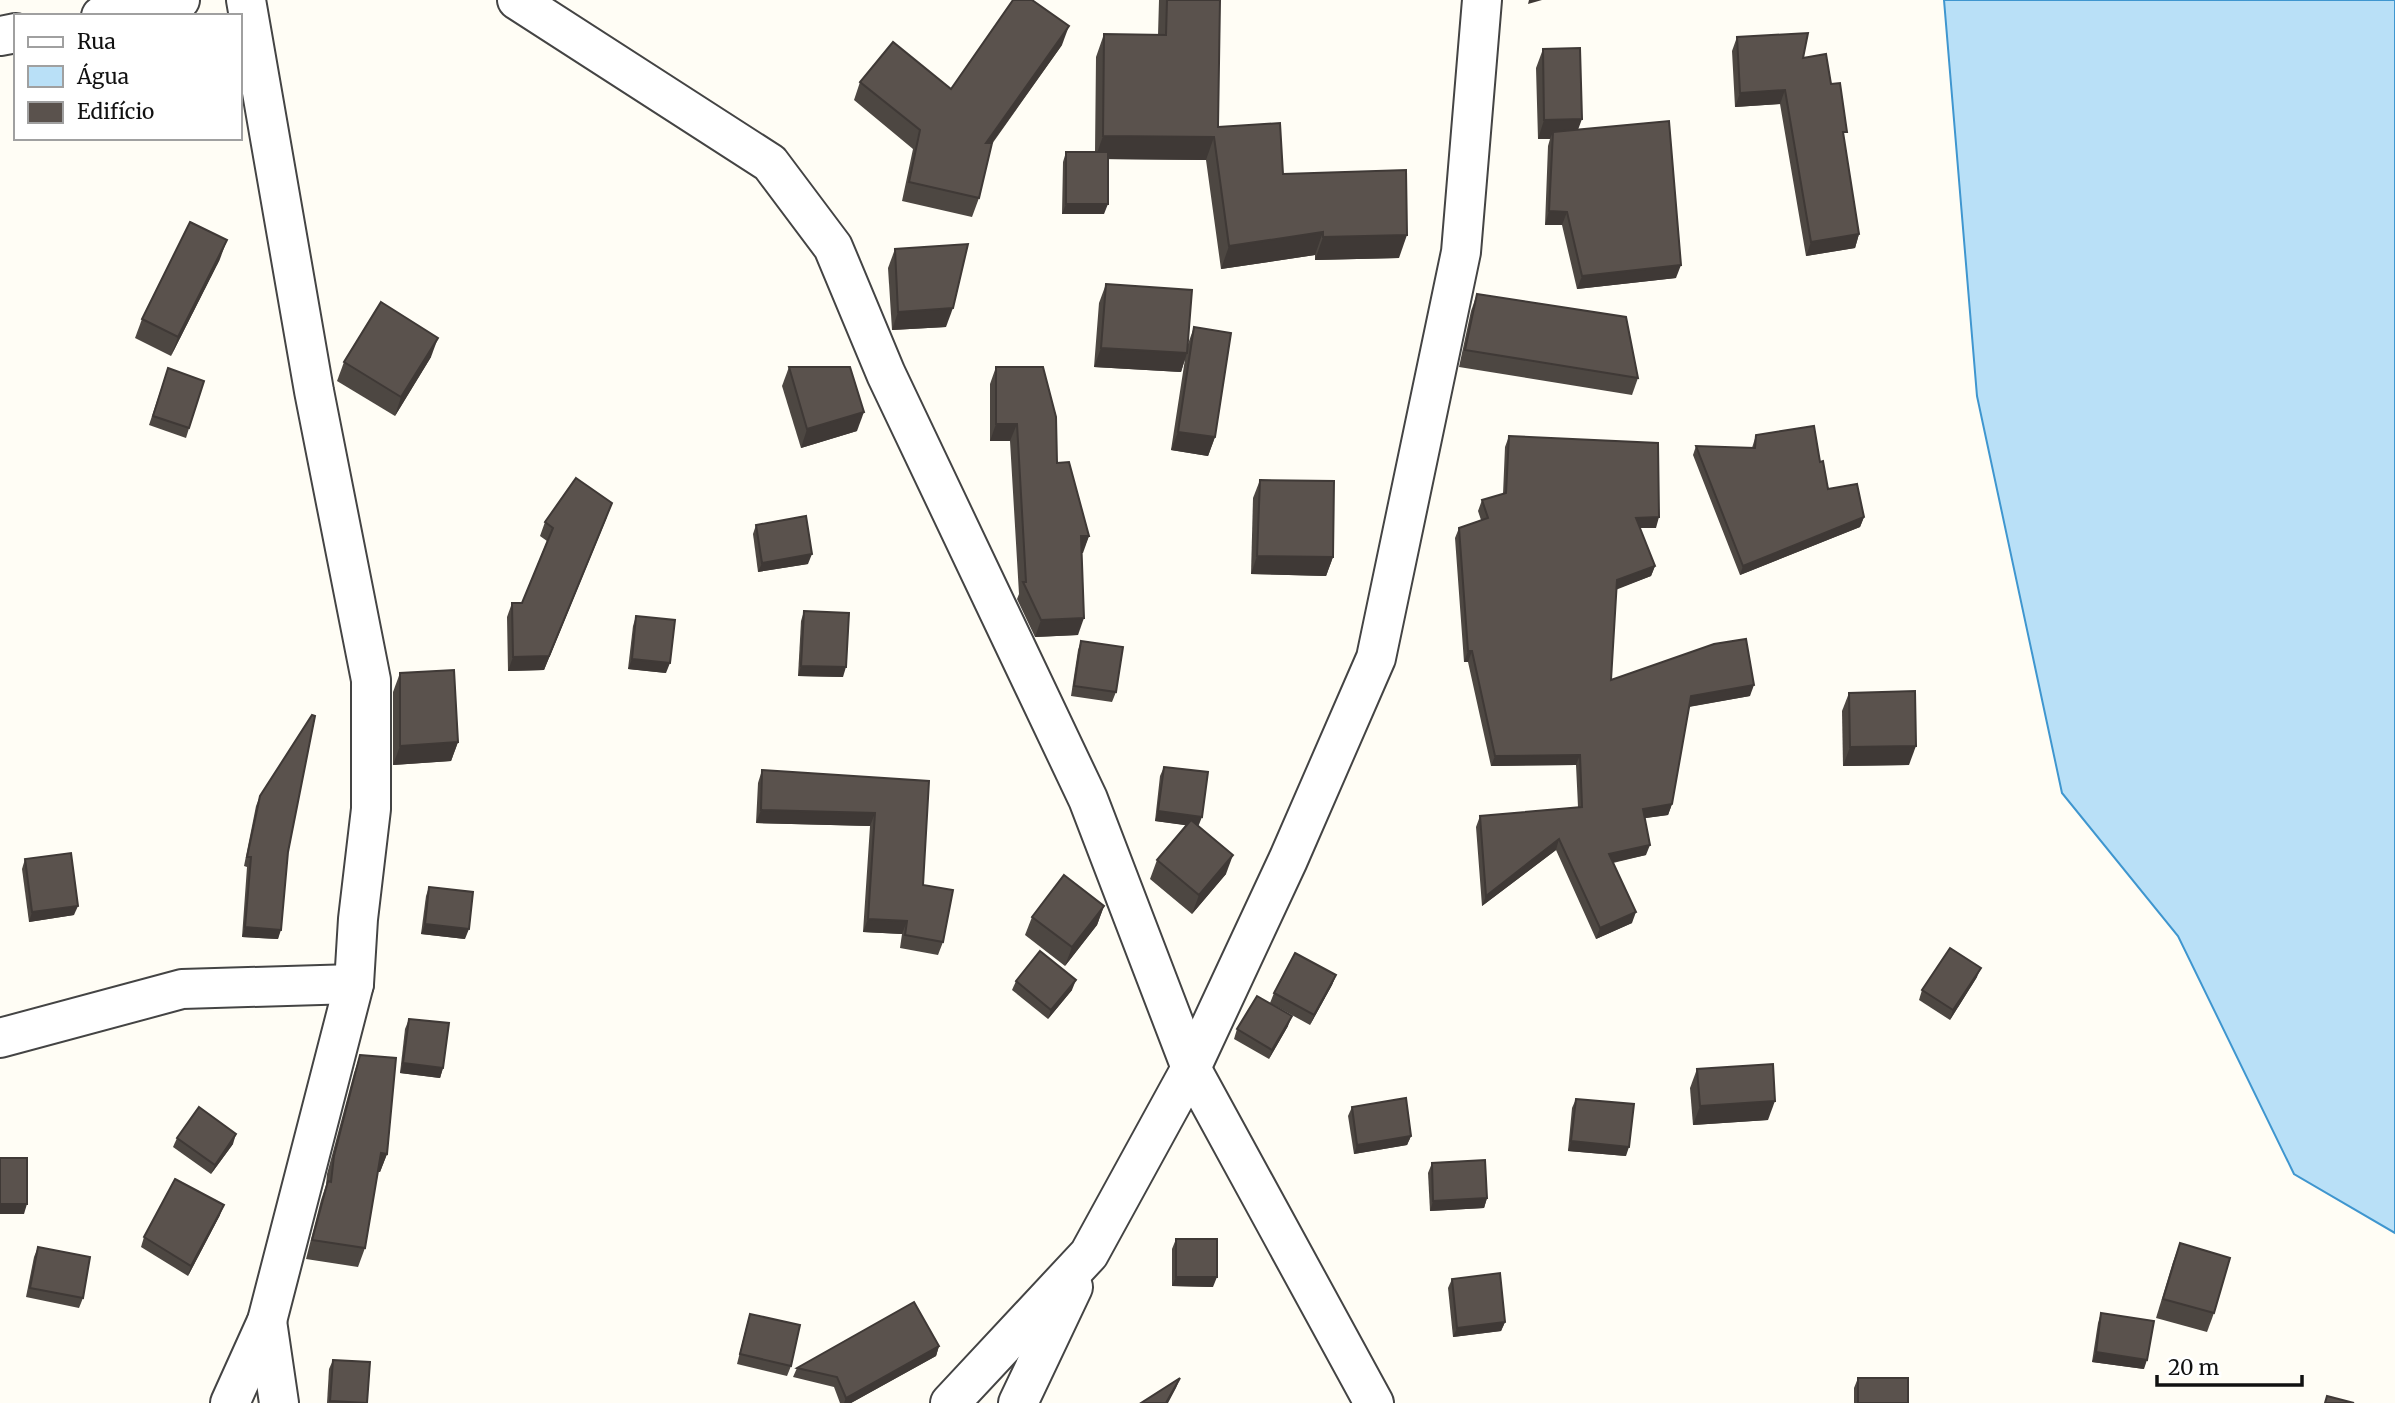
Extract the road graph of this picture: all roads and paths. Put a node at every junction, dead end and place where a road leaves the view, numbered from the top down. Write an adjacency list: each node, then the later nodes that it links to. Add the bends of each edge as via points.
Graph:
1 (180, 0): 5 (street)
2 (246, 0): 6 (street, via 314,391 371,680 371,809)
3 (517, 0): 8 (street, via 770,163 833,247 886,374 1088,799)
4 (1482, 0): 8 (street, via 1461,252 1376,658)
5 (111, 14)
6 (354, 984): 7 (street, via 182,989); 10 (street)
7 (0, 1038)
8 (1191, 1068): 9 (street); 15 (street)
9 (1089, 1254): 13 (street); 14 (street)
10 (267, 1321): 11 (street); 12 (street)
11 (230, 1403)
12 (279, 1403)
13 (950, 1403)
14 (1018, 1403)
15 (1374, 1403)

